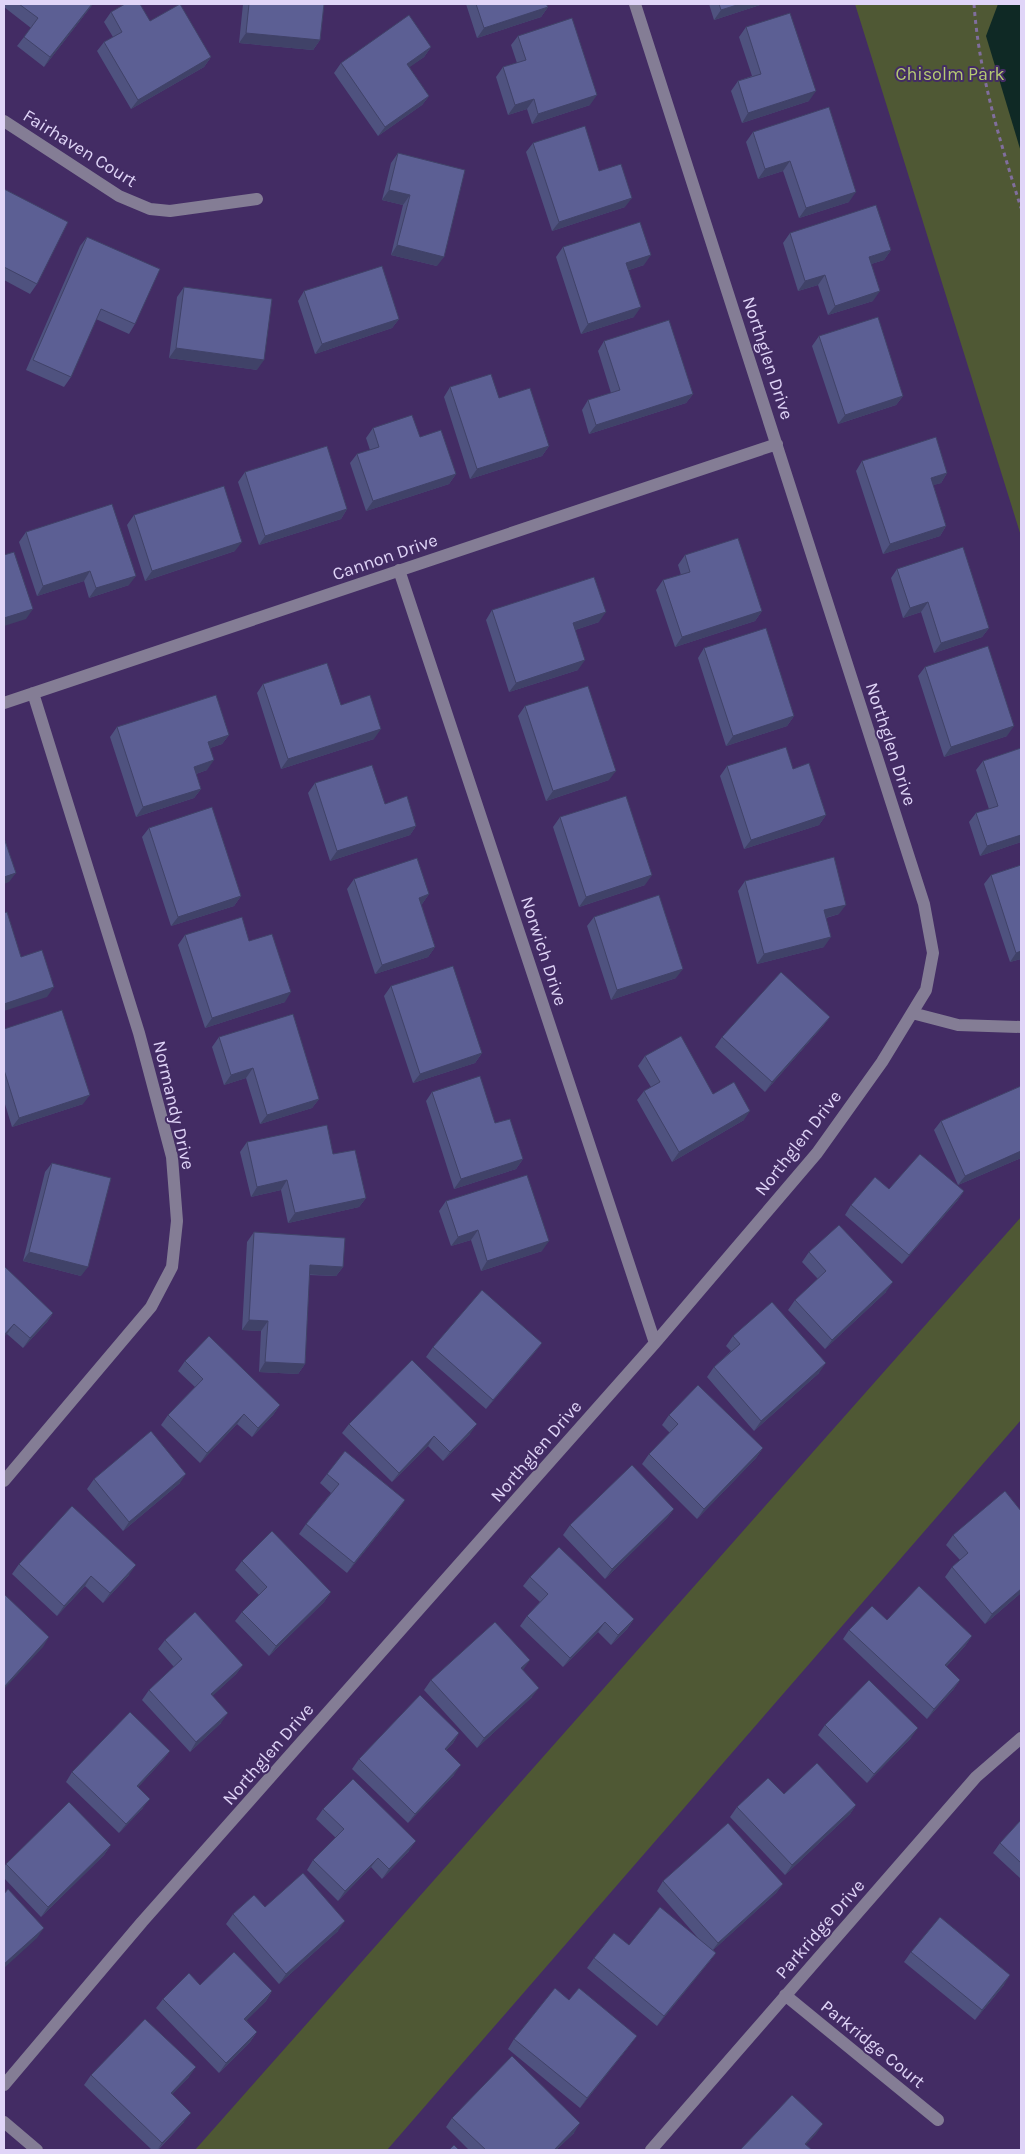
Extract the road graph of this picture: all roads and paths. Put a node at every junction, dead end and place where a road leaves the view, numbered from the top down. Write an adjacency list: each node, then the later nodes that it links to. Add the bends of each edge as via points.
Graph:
1 (635, 4): 6 (street, Northglen Drive)
2 (974, 4): 5 (path, via 986,86)
3 (4, 121): 4 (street, Fairhaven Court, via 119,196 150,209 170,211)
4 (257, 198)
5 (1021, 208)
6 (777, 444): 7 (street, Cannon Drive); 10 (street, Northglen Drive, via 924,904 933,953 926,990)
7 (399, 570): 8 (street, Cannon Drive); 12 (street, Norwich Drive)
8 (33, 693): 9 (street, Cannon Drive); 13 (street, Normandy Drive, via 139,1033 172,1157 177,1221 172,1267 150,1307)
9 (4, 703)
10 (912, 1013): 11 (street, via 958,1025); 12 (street, Northglen Drive, via 882,1062 816,1153)
11 (1021, 1027)
12 (655, 1343): 16 (street, Northglen Drive, via 149,1915)
13 (4, 1481)
14 (1021, 1738): 15 (street, Parkridge Drive, via 976,1777)
15 (786, 1996): 17 (street, Parkridge Court); 20 (street, Parkridge Drive)
16 (4, 2085)
17 (938, 2120)
18 (4, 2122): 19 (street)
19 (37, 2150)
20 (652, 2150)

